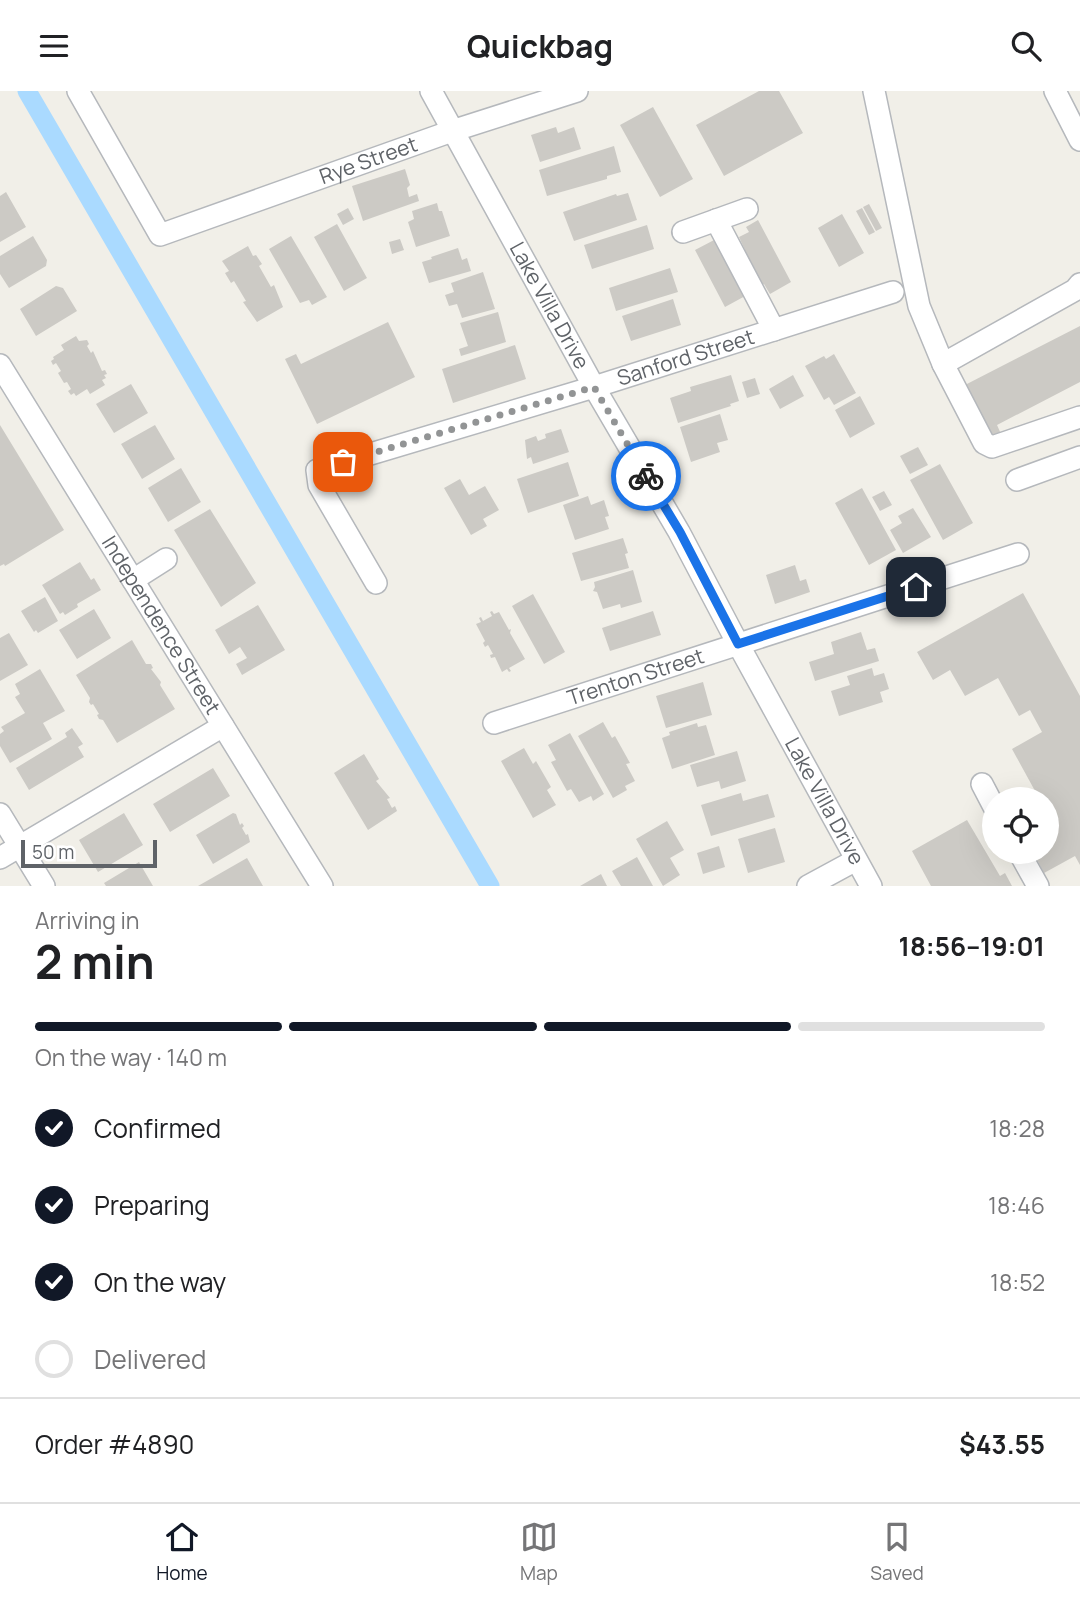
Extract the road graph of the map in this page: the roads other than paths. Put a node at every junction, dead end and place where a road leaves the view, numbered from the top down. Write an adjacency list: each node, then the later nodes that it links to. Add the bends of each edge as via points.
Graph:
1 (78, 91): 6 (street, Rye Street, via 160,236)
2 (431, 91): 6 (street, Lake Villa Drive)
3 (576, 91): 6 (street, Rye Street)
4 (874, 91): 14 (street, via 919,306)
5 (1055, 91): 7 (street)
6 (452, 131): 16 (street, Lake Villa Drive)
7 (1080, 140)
8 (747, 209): 9 (street)
9 (716, 220): 10 (street); 13 (street)
10 (683, 232)
11 (1080, 284): 14 (street, via 1075,291)
12 (893, 292): 13 (street, Sanford Street)
13 (774, 330): 16 (street, Sanford Street)
14 (943, 364): 17 (street, via 984,443 992,447)
15 (0, 365): 22 (street, Independence Street)
16 (594, 387): 23 (street, Sanford Street, via 317,470 319,485); 24 (street, Lake Villa Drive, via 680,532)
17 (1080, 417)
18 (1080, 457): 19 (street)
19 (1017, 480)
20 (1018, 554): 24 (street, Trenton Street)
21 (166, 559): 22 (street)
22 (133, 580): 26 (street, Independence Street)
23 (376, 583)
24 (738, 644): 25 (street, Trenton Street); 32 (street, Lake Villa Drive)
25 (494, 723)
26 (223, 726): 30 (street); 35 (street, Independence Street)
27 (982, 784): 28 (street)
28 (984, 787)
29 (0, 814): 30 (street)
30 (20, 847): 31 (street); 34 (street)
31 (0, 857)
32 (856, 860): 36 (street); 37 (street, Lake Villa Drive)
33 (1026, 864): 38 (street)
34 (44, 886)
35 (322, 886)
36 (808, 886)
37 (871, 886)
38 (1038, 886)

